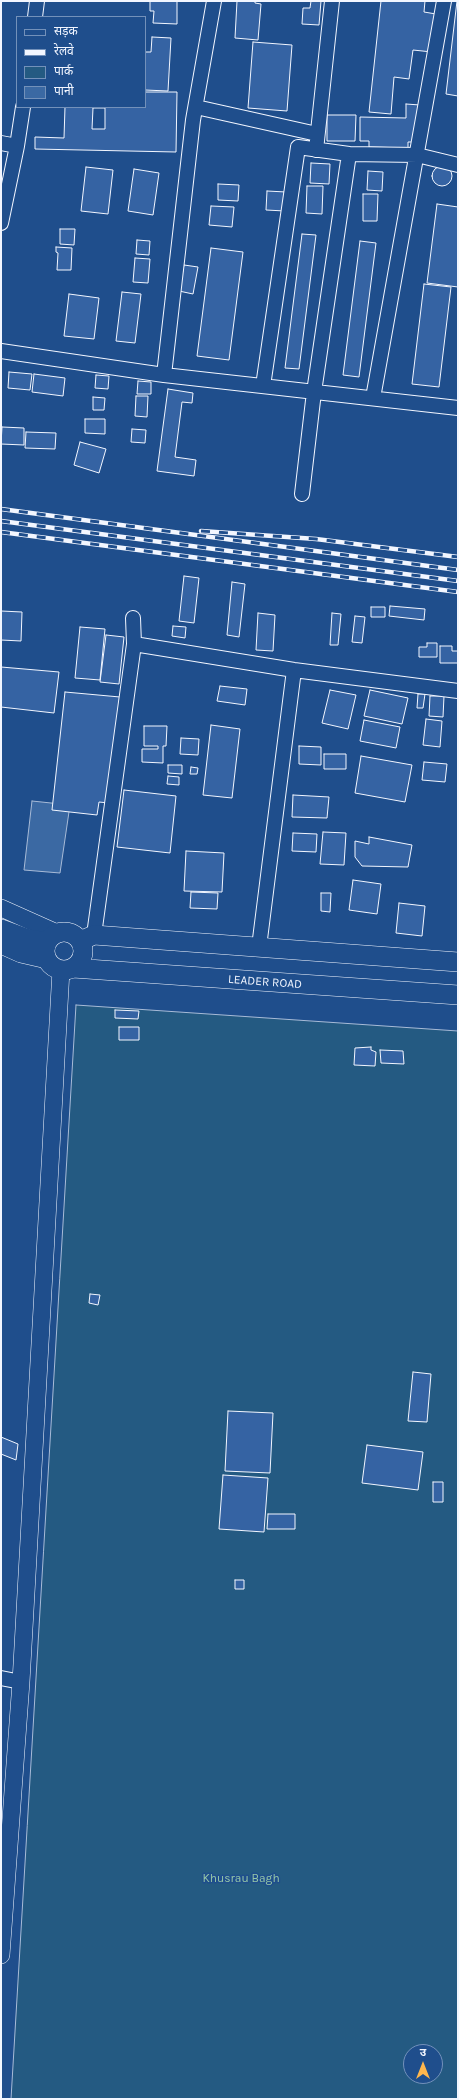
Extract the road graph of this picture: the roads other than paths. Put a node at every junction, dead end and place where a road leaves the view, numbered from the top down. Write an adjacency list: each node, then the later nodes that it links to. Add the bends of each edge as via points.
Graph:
1 (37, 1): 5 (street)
2 (214, 1): 6 (street)
3 (332, 1): 8 (street)
4 (444, 1): 13 (street)
5 (35, 16)
6 (196, 107): 8 (street); 17 (street)
7 (23, 108): 10 (street)
8 (317, 134): 11 (street)
9 (1, 143): 10 (street)
10 (17, 146): 15 (street)
11 (316, 150): 12 (street); 18 (street, via 298,147)
12 (349, 154): 13 (street); 19 (street)
13 (417, 155): 14 (street); 20 (street)
14 (458, 165)
15 (1, 222)
16 (1, 351): 17 (street)
17 (164, 375): 18 (street)
18 (263, 386): 19 (street)
19 (314, 392): 20 (street); 22 (street)
20 (373, 398): 21 (street)
21 (458, 408)
22 (302, 494)
23 (132, 618): 24 (street)
24 (134, 644): 25 (street); 29 (street)
25 (294, 670): 26 (street); 31 (street)
26 (458, 691)
27 (1, 908): 34 (street)
28 (1, 929): 34 (main road)
29 (87, 938): 31 (main road); 34 (main road, via 70,933); 34 (main road, via 78,964)
30 (1, 944): 33 (main road)
31 (259, 947): 35 (main road)
32 (1, 953): 33 (street)
33 (21, 953): 34 (main road)
34 (57, 954): 36 (main road, LEADER ROAD); 38 (street)
35 (458, 962)
36 (458, 995)
37 (1, 1678): 38 (street)
38 (21, 1682): 39 (street)
39 (1, 1955)

